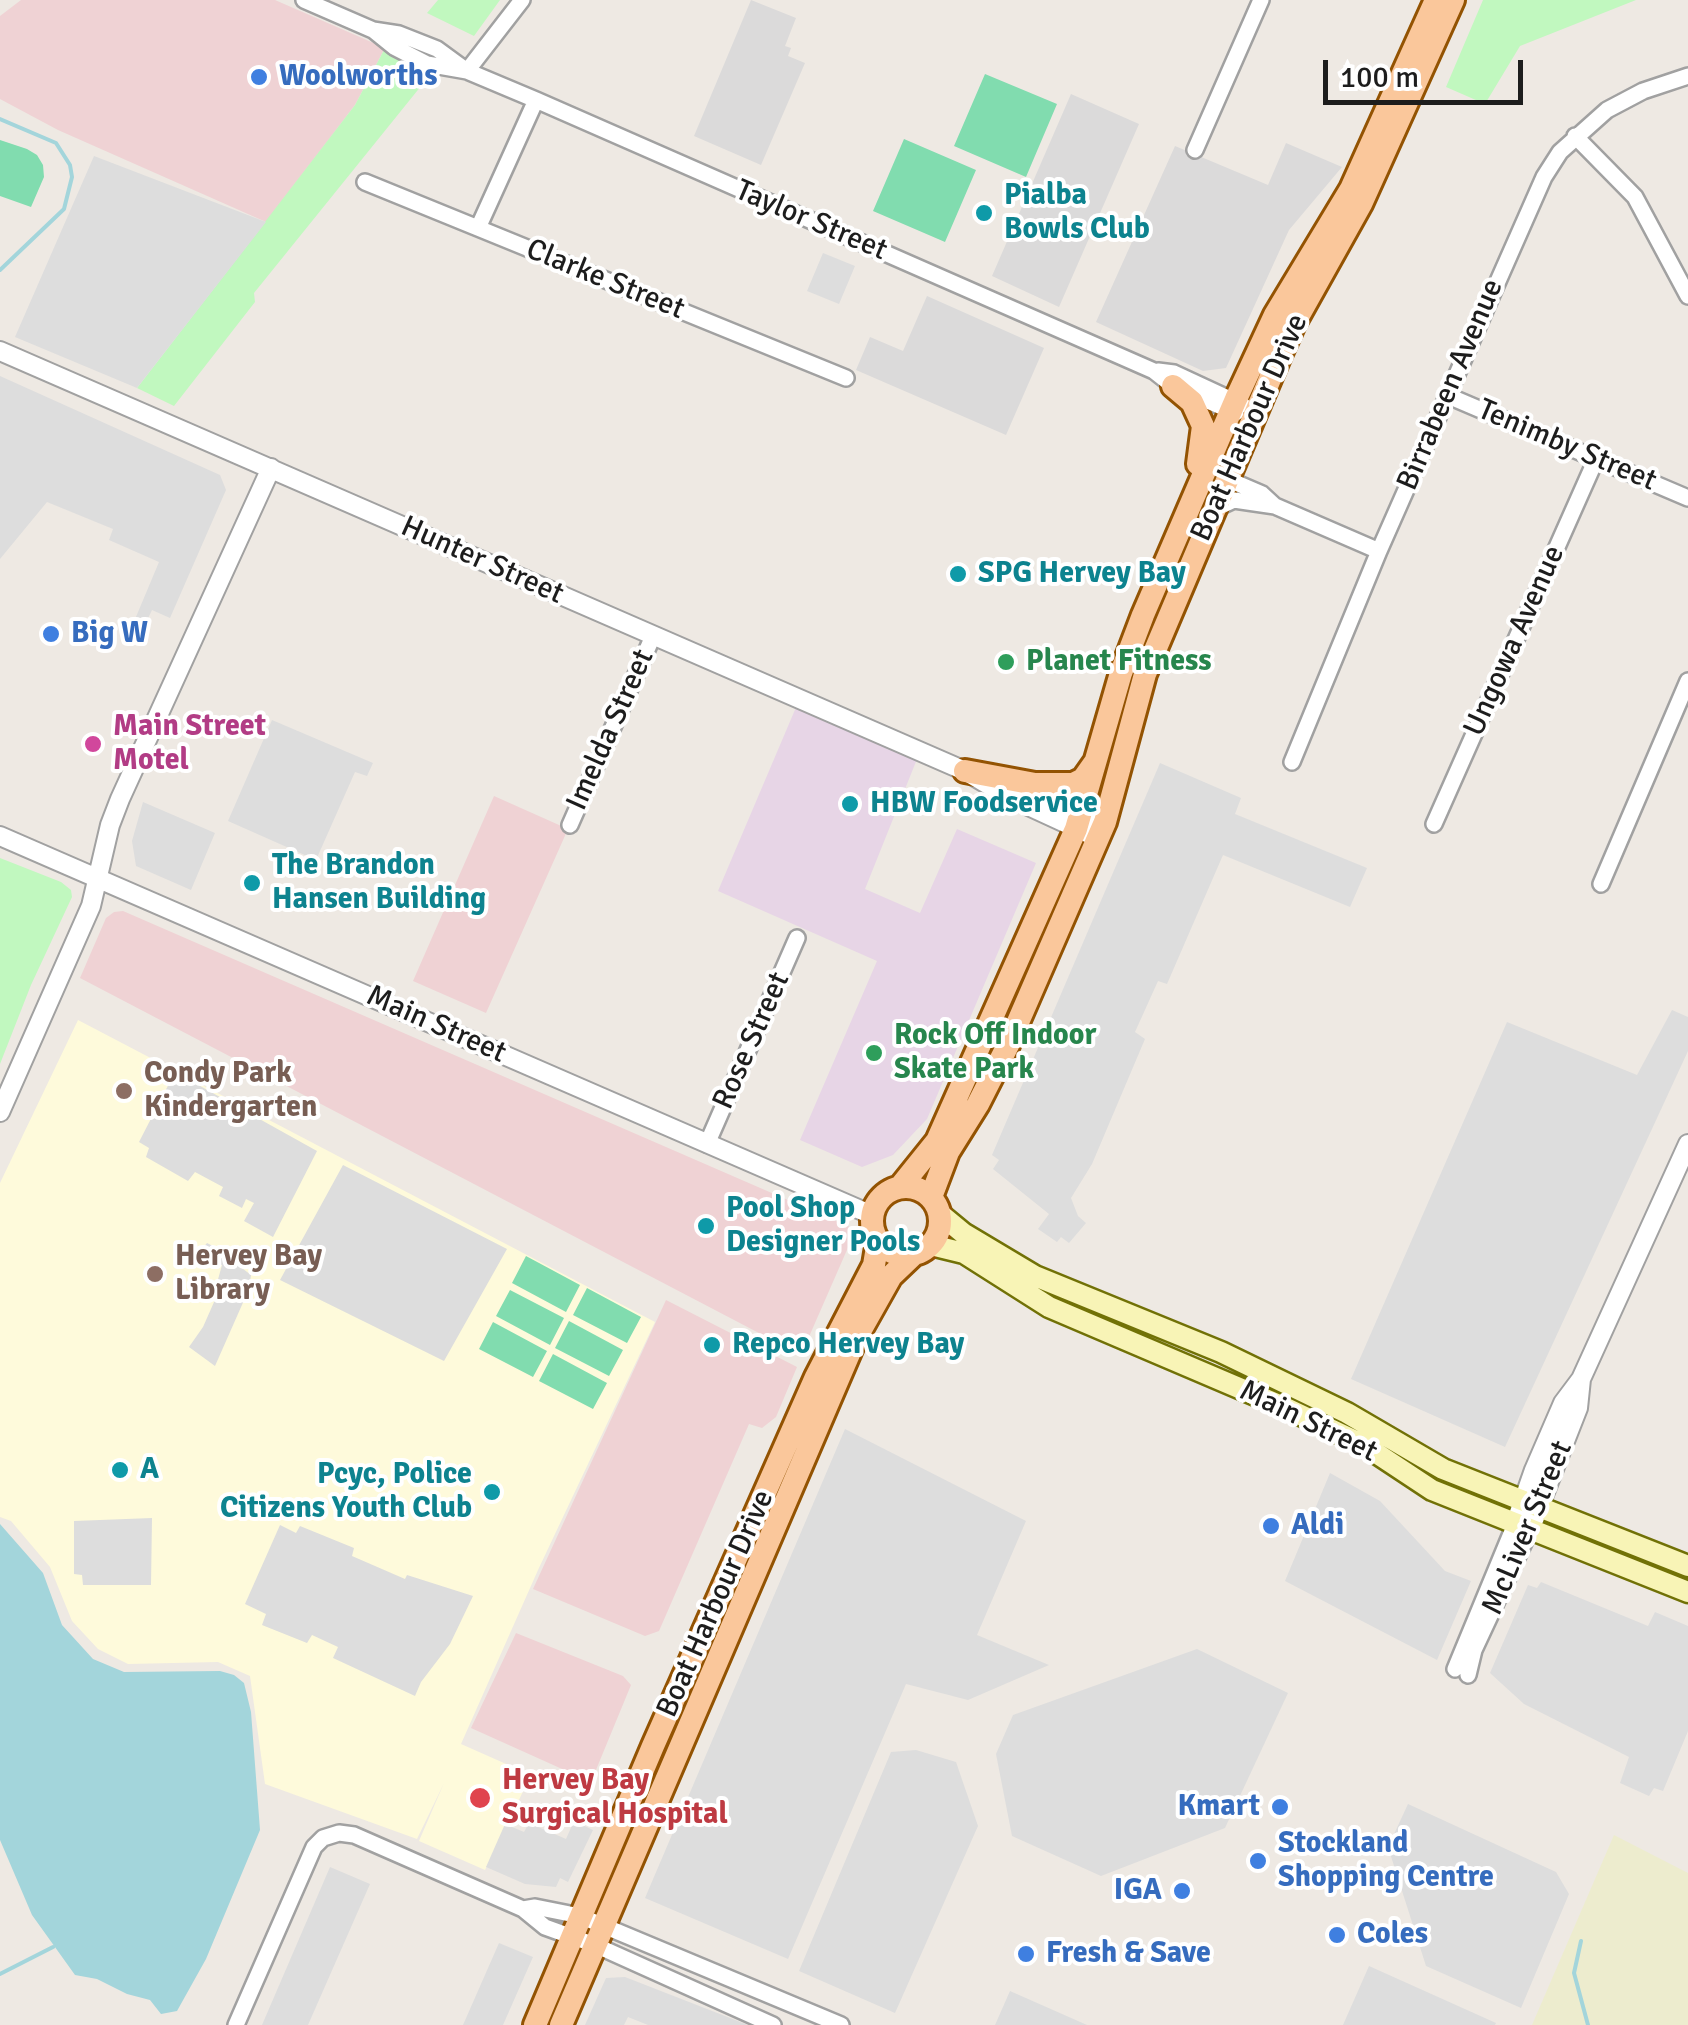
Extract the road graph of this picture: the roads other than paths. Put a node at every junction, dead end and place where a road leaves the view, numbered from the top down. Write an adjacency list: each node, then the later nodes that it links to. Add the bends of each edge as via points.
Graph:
1 (304, 0): 5 (street, Taylor Street, via 373,30 427,64)
2 (522, 0): 5 (street)
3 (1261, 0): 9 (street)
4 (1434, 2): 18 (main road, Boat Harbour Drive, via 1351,188 1275,315); 19 (main road, Boat Harbour Drive, via 1389,148 1294,324)
5 (467, 71): 7 (street, Taylor Street)
6 (1688, 76): 8 (street, Birrabeen Avenue, via 1623,101)
7 (536, 100): 11 (street); 14 (street, Taylor Street)
8 (1576, 136): 12 (street, via 1634,197); 17 (street, Birrabeen Avenue, via 1530,202)
9 (1195, 150)
10 (365, 182): 11 (street, Clarke Street)
11 (478, 228): 15 (street, Clarke Street)
12 (1688, 296)
13 (0, 351): 21 (street, Hunter Street)
14 (1154, 371): 16 (street, Taylor Street); 18 (street, Taylor Street, via 1174,373)
15 (846, 378)
16 (1173, 386): 18 (street, Taylor Street); 25 (main road, via 1192,402 1203,426)
17 (1446, 395): 20 (street, Tenimby Street); 27 (street, Birrabeen Avenue)
18 (1234, 406): 19 (street, Taylor Street); 25 (main road, Boat Harbour Drive)
19 (1255, 415): 22 (main road, Boat Harbour Drive)
20 (1596, 457): 23 (street, Tenimby Street); 34 (street, Ungowa Avenue)
21 (271, 468): 29 (street, Hunter Street); 38 (street, via 120,800)
22 (1227, 479): 24 (street); 26 (main road, Boat Harbour Drive); 28 (main road, via 1209,489)
23 (1688, 498)
24 (1275, 506): 26 (street, via 1234,500); 27 (street)
25 (1188, 511): 28 (main road, Boat Harbour Drive)
26 (1213, 511): 36 (main road, Boat Harbour Drive)
27 (1378, 551): 32 (street, Birrabeen Avenue)
28 (1162, 570): 31 (main road, Boat Harbour Drive, via 1121,673)
29 (653, 636): 33 (street, Hunter Street); 35 (street, Imelda Street)
30 (1688, 681): 39 (street)
31 (1099, 756): 33 (main road, via 1073,784); 36 (main road, Boat Harbour Drive)
32 (1292, 762)
33 (965, 771): 36 (street, Hunter Street)
34 (1434, 824)
35 (570, 825)
36 (1091, 825): 44 (main road, Boat Harbour Drive, via 937,1142); 45 (main road, Boat Harbour Drive, via 1008,1045 948,1152)
37 (0, 836): 38 (street, Main Street)
38 (98, 878): 41 (street); 42 (street, Main Street)
39 (1600, 884)
40 (798, 938): 42 (street, Rose Street)
41 (0, 1112)
42 (707, 1144): 46 (street, Main Street)
43 (1688, 1144): 49 (street, McLiver Street, via 1563,1403)
44 (900, 1187): 45 (main road, via 922,1190); 46 (main road, via 882,1196)
45 (936, 1206): 48 (main road, via 938,1236); 49 (main road, Main Street, via 962,1233 1035,1276 1220,1352 1442,1468)
46 (872, 1215): 47 (main road)
47 (878, 1241): 48 (main road, via 894,1253); 55 (main road, Boat Harbour Drive, via 874,1265 816,1377)
48 (922, 1250): 50 (main road, Main Street, via 964,1253 1049,1306 1286,1408 1364,1445 1432,1490); 53 (main road, Boat Harbour Drive, via 891,1276 861,1327)
49 (1531, 1504): 50 (street, McLiver Street); 51 (main road, Main Street)
50 (1523, 1527): 52 (main road, Main Street); 54 (street, McLiver Street)
51 (1688, 1566)
52 (1688, 1592)
53 (726, 1638): 55 (main road, via 707,1650 686,1696); 57 (main road, Boat Harbour Drive)
54 (1462, 1672)
55 (665, 1720): 56 (main road, Boat Harbour Drive)
56 (576, 1926): 57 (street); 58 (street, via 354,1835 329,1834 314,1847); 59 (main road, Boat Harbour Drive)
57 (599, 1935): 60 (main road, Boat Harbour Drive); 61 (street); 62 (street)
58 (236, 2025)
59 (534, 2025)
60 (562, 2025)
61 (772, 2025)
62 (840, 2025)

